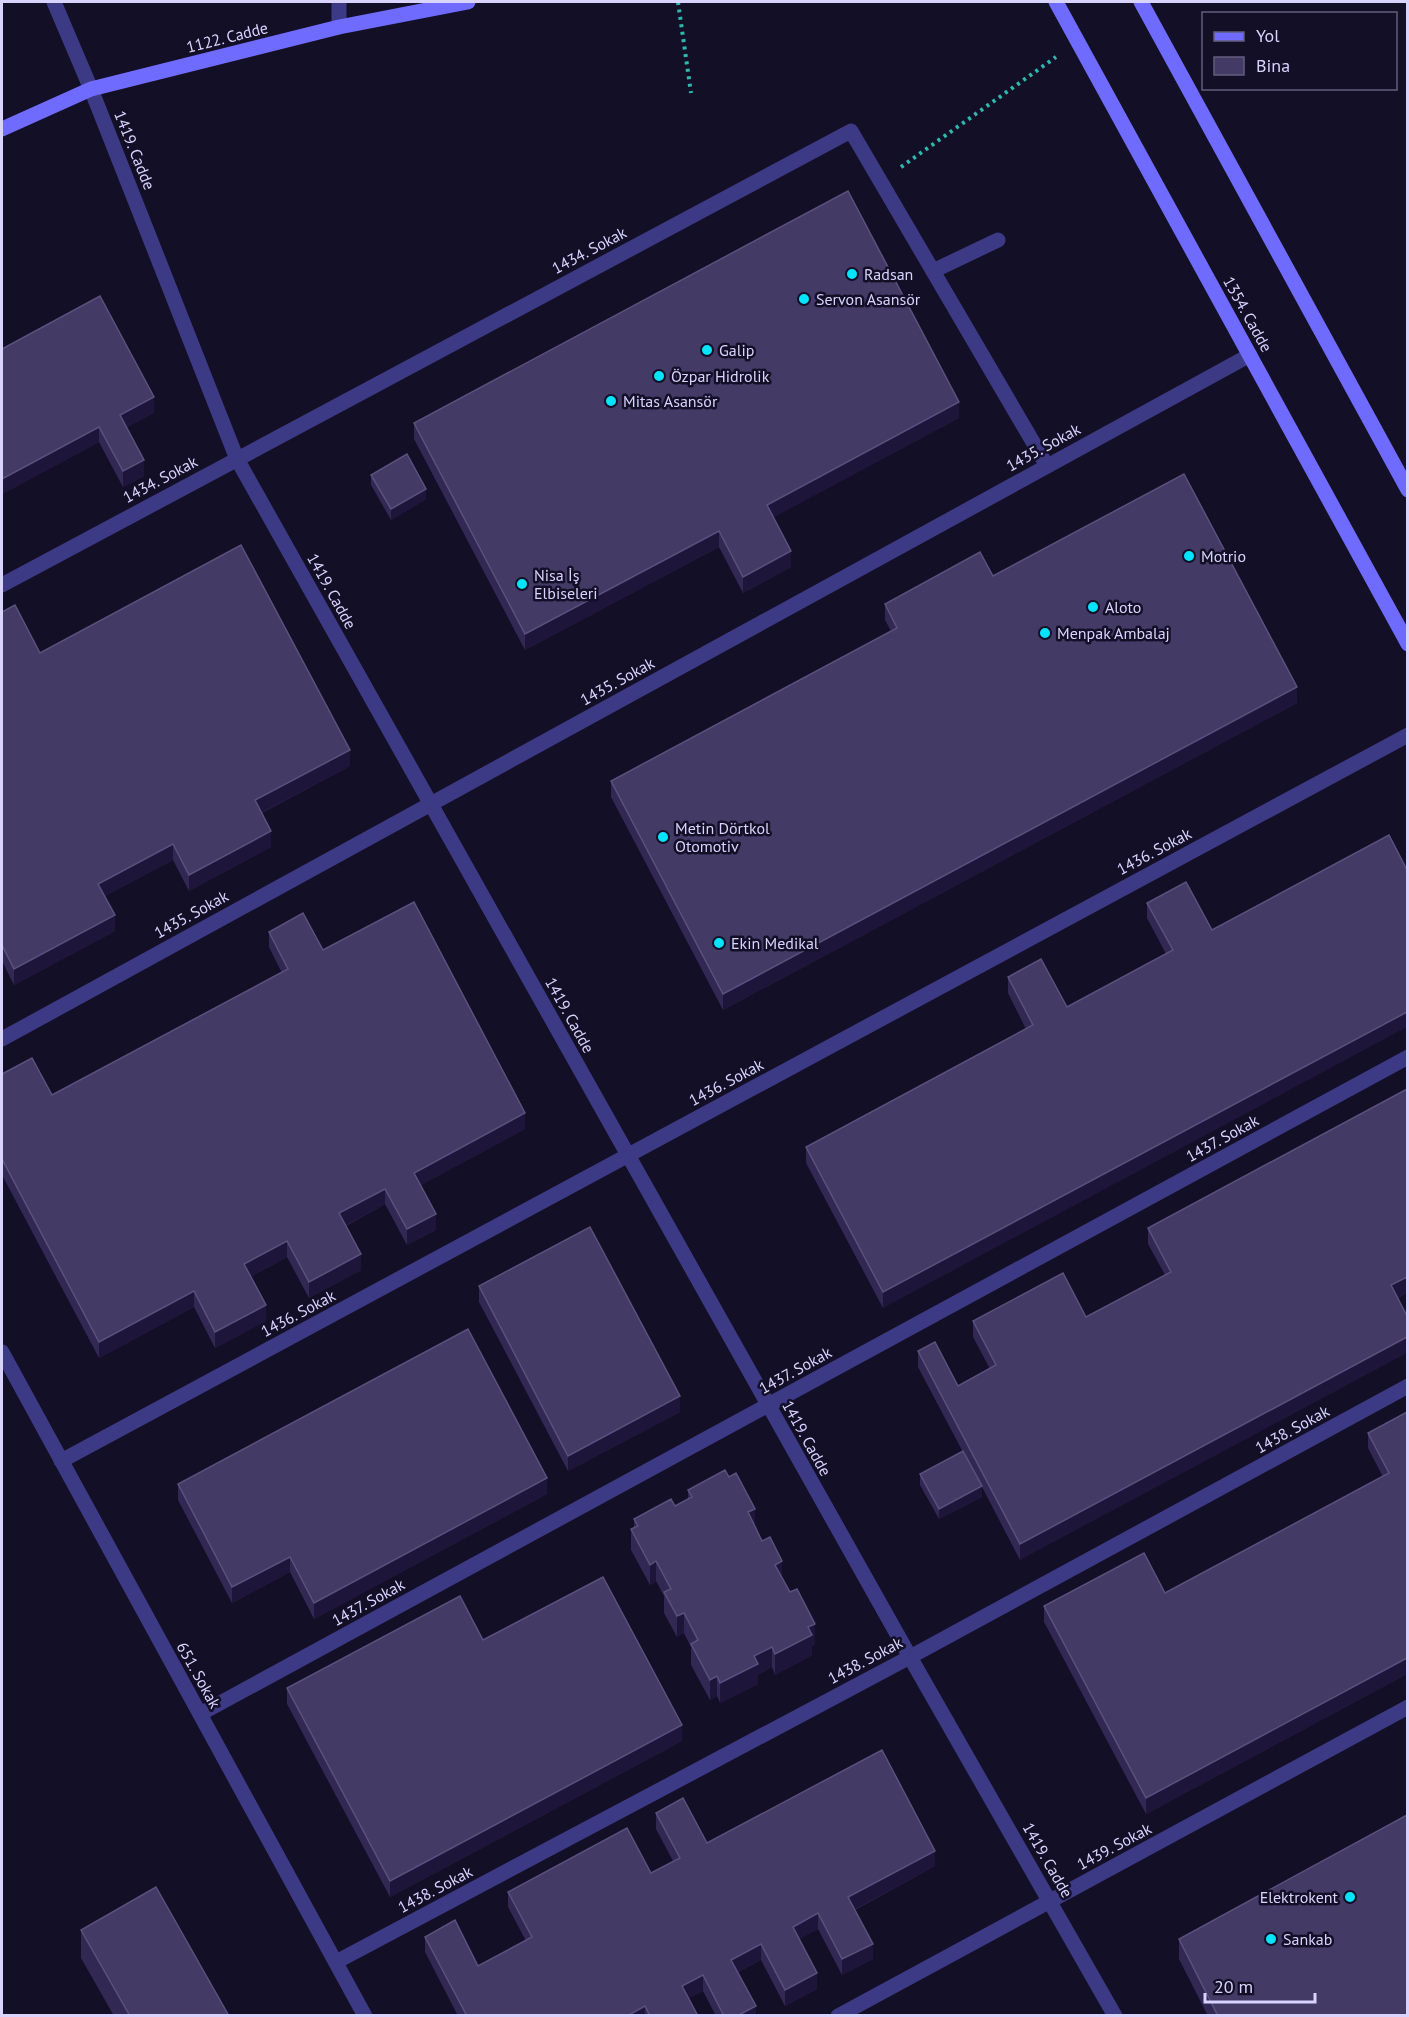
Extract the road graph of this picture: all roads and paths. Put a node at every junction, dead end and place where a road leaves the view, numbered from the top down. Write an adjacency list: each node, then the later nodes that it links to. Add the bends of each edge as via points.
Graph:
1 (54, 2): 9 (street, 1419. Cadde)
2 (339, 2): 7 (street)
3 (468, 2): 7 (main road, 1122. Cadde)
4 (678, 2): 10 (path)
5 (1056, 2): 8 (main road, 1354. Cadde)
6 (1141, 2): 18 (main road)
7 (339, 27): 9 (main road, 1122. Cadde)
8 (1078, 41): 12 (path); 15 (main road, 1354. Cadde)
9 (91, 89): 11 (main road, 1122. Cadde); 16 (street, 1419. Cadde)
10 (691, 93)
11 (2, 129)
12 (881, 181): 14 (street, 1434. Sokak); 16 (street, 1434. Sokak, via 851,131)
13 (998, 240): 14 (street)
14 (933, 271): 17 (street, 1434. Sokak)
15 (1250, 355): 17 (street, 1435. Sokak); 20 (main road, 1354. Cadde)
16 (237, 459): 19 (street, 1434. Sokak); 22 (street, 1419. Cadde)
17 (1047, 465): 22 (street, 1435. Sokak)
18 (1407, 490)
19 (2, 585)
20 (1407, 644)
21 (1407, 735): 25 (street, 1436. Sokak)
22 (431, 804): 23 (street, 1435. Sokak); 25 (street, 1419. Cadde)
23 (2, 1039)
24 (1407, 1057): 29 (street, 1437. Sokak)
25 (628, 1155): 29 (street, 1419. Cadde); 30 (street, 1436. Sokak)
26 (2, 1352): 27 (street, 651. Sokak)
27 (6, 1372): 30 (street, 651. Sokak)
28 (1407, 1386): 31 (street, 1438. Sokak)
29 (768, 1405): 31 (street, 1419. Cadde); 33 (street, 1437. Sokak)
30 (62, 1461): 33 (street, 651. Sokak)
31 (910, 1657): 34 (street, 1419. Cadde); 35 (street, 1438. Sokak)
32 (1407, 1707): 34 (street, 1439. Sokak)
33 (200, 1714): 35 (street, 651. Sokak)
34 (1051, 1900): 37 (street, 1439. Sokak); 38 (street, 1419. Cadde)
35 (336, 1962): 36 (street, 651. Sokak)
36 (365, 2016)
37 (838, 2016)
38 (1115, 2016)

